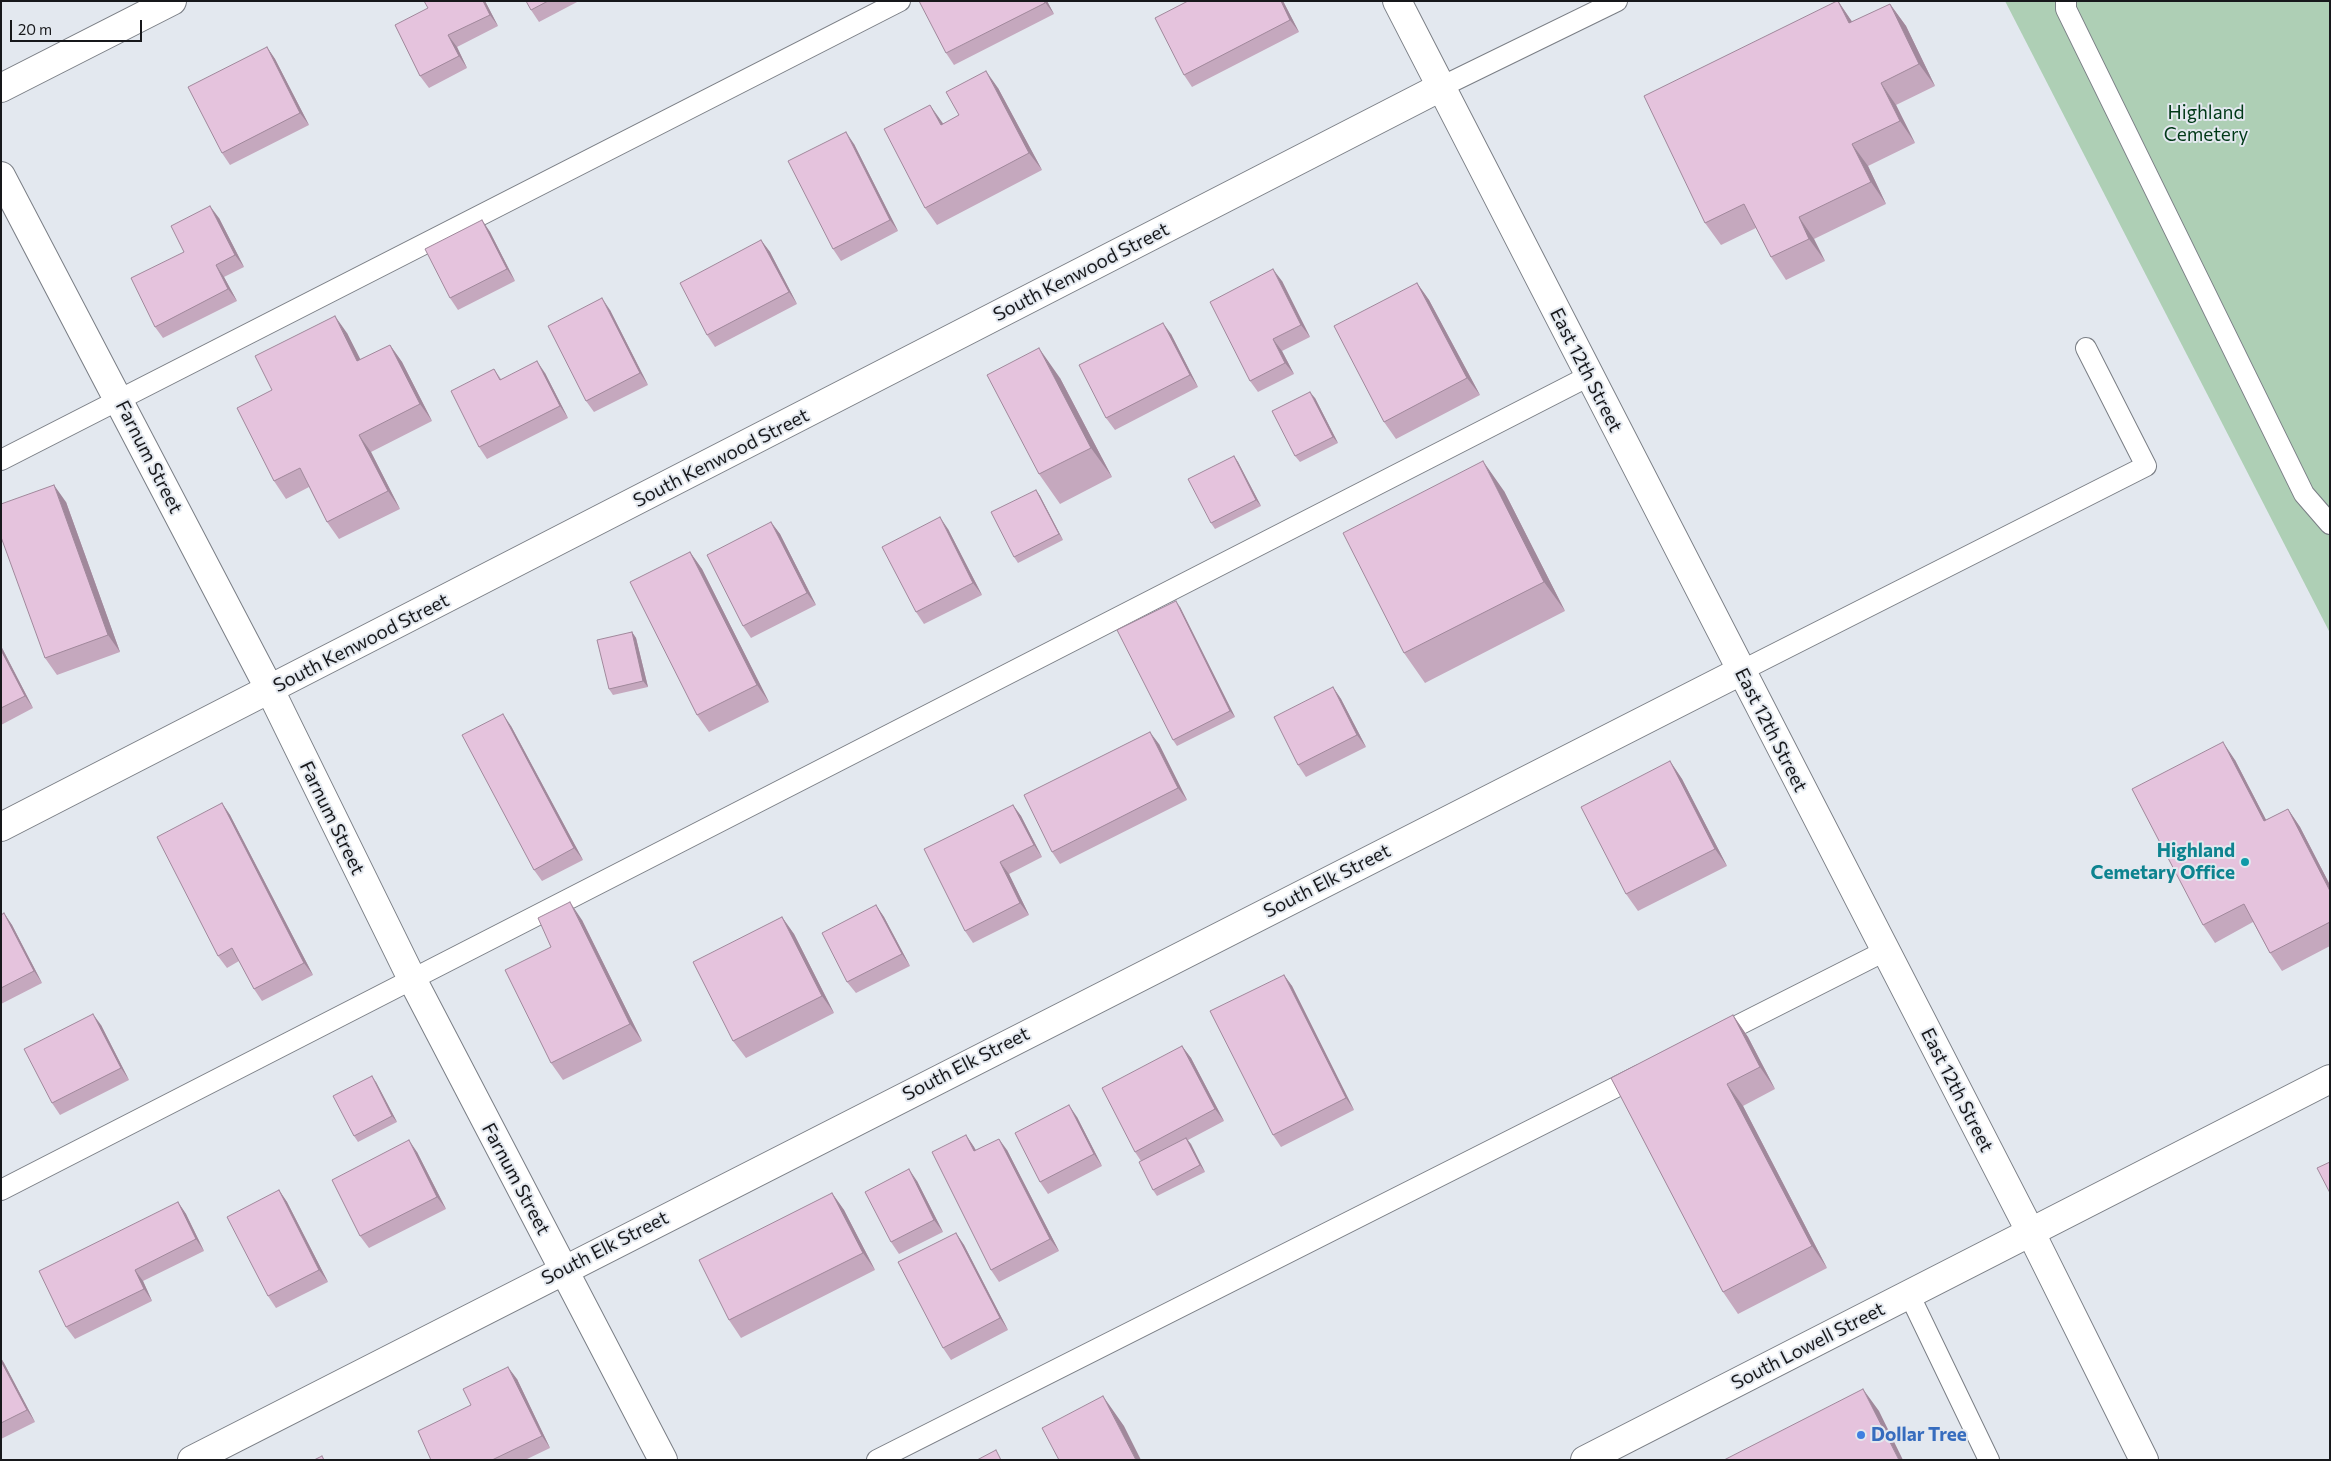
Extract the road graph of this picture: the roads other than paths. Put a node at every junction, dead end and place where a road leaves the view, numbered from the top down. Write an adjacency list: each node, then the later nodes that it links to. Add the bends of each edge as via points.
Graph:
1 (172, 1): 7 (street)
2 (900, 1): 11 (lane)
3 (1397, 1): 6 (street, East 12th Street)
4 (1617, 1): 6 (lane)
5 (2066, 1): 13 (lane, via 2066,9 2304,494)
6 (1441, 86): 10 (street, East 12th Street); 15 (street, South Kenwood Street)
7 (1, 88)
8 (1, 176): 11 (street, Farnum Street)
9 (2086, 348): 14 (lane, via 2146,466)
10 (1589, 376): 14 (street, East 12th Street); 18 (lane)
11 (120, 400): 12 (lane); 15 (street, Farnum Street)
12 (1, 460)
13 (2330, 524)
14 (1741, 671): 17 (street, East 12th Street); 24 (street, South Elk Street)
15 (270, 690): 16 (street, South Kenwood Street); 18 (street, Farnum Street)
16 (1, 827)
17 (1885, 951): 19 (lane); 23 (street, East 12th Street)
18 (412, 979): 22 (lane); 24 (street, Farnum Street)
19 (1700, 1045)
20 (1656, 1067): 28 (lane)
21 (2330, 1079): 23 (street, South Lowell Street)
22 (1, 1190)
23 (2030, 1231): 25 (street, South Lowell Street); 31 (street, East 12th Street)
24 (563, 1269): 26 (street, South Elk Street); 27 (street, Farnum Street)
25 (1909, 1294): 29 (street, South Lowell Street); 30 (lane)
26 (192, 1460)
27 (663, 1460)
28 (877, 1460)
29 (1585, 1460)
30 (1989, 1460)
31 (2144, 1460)

